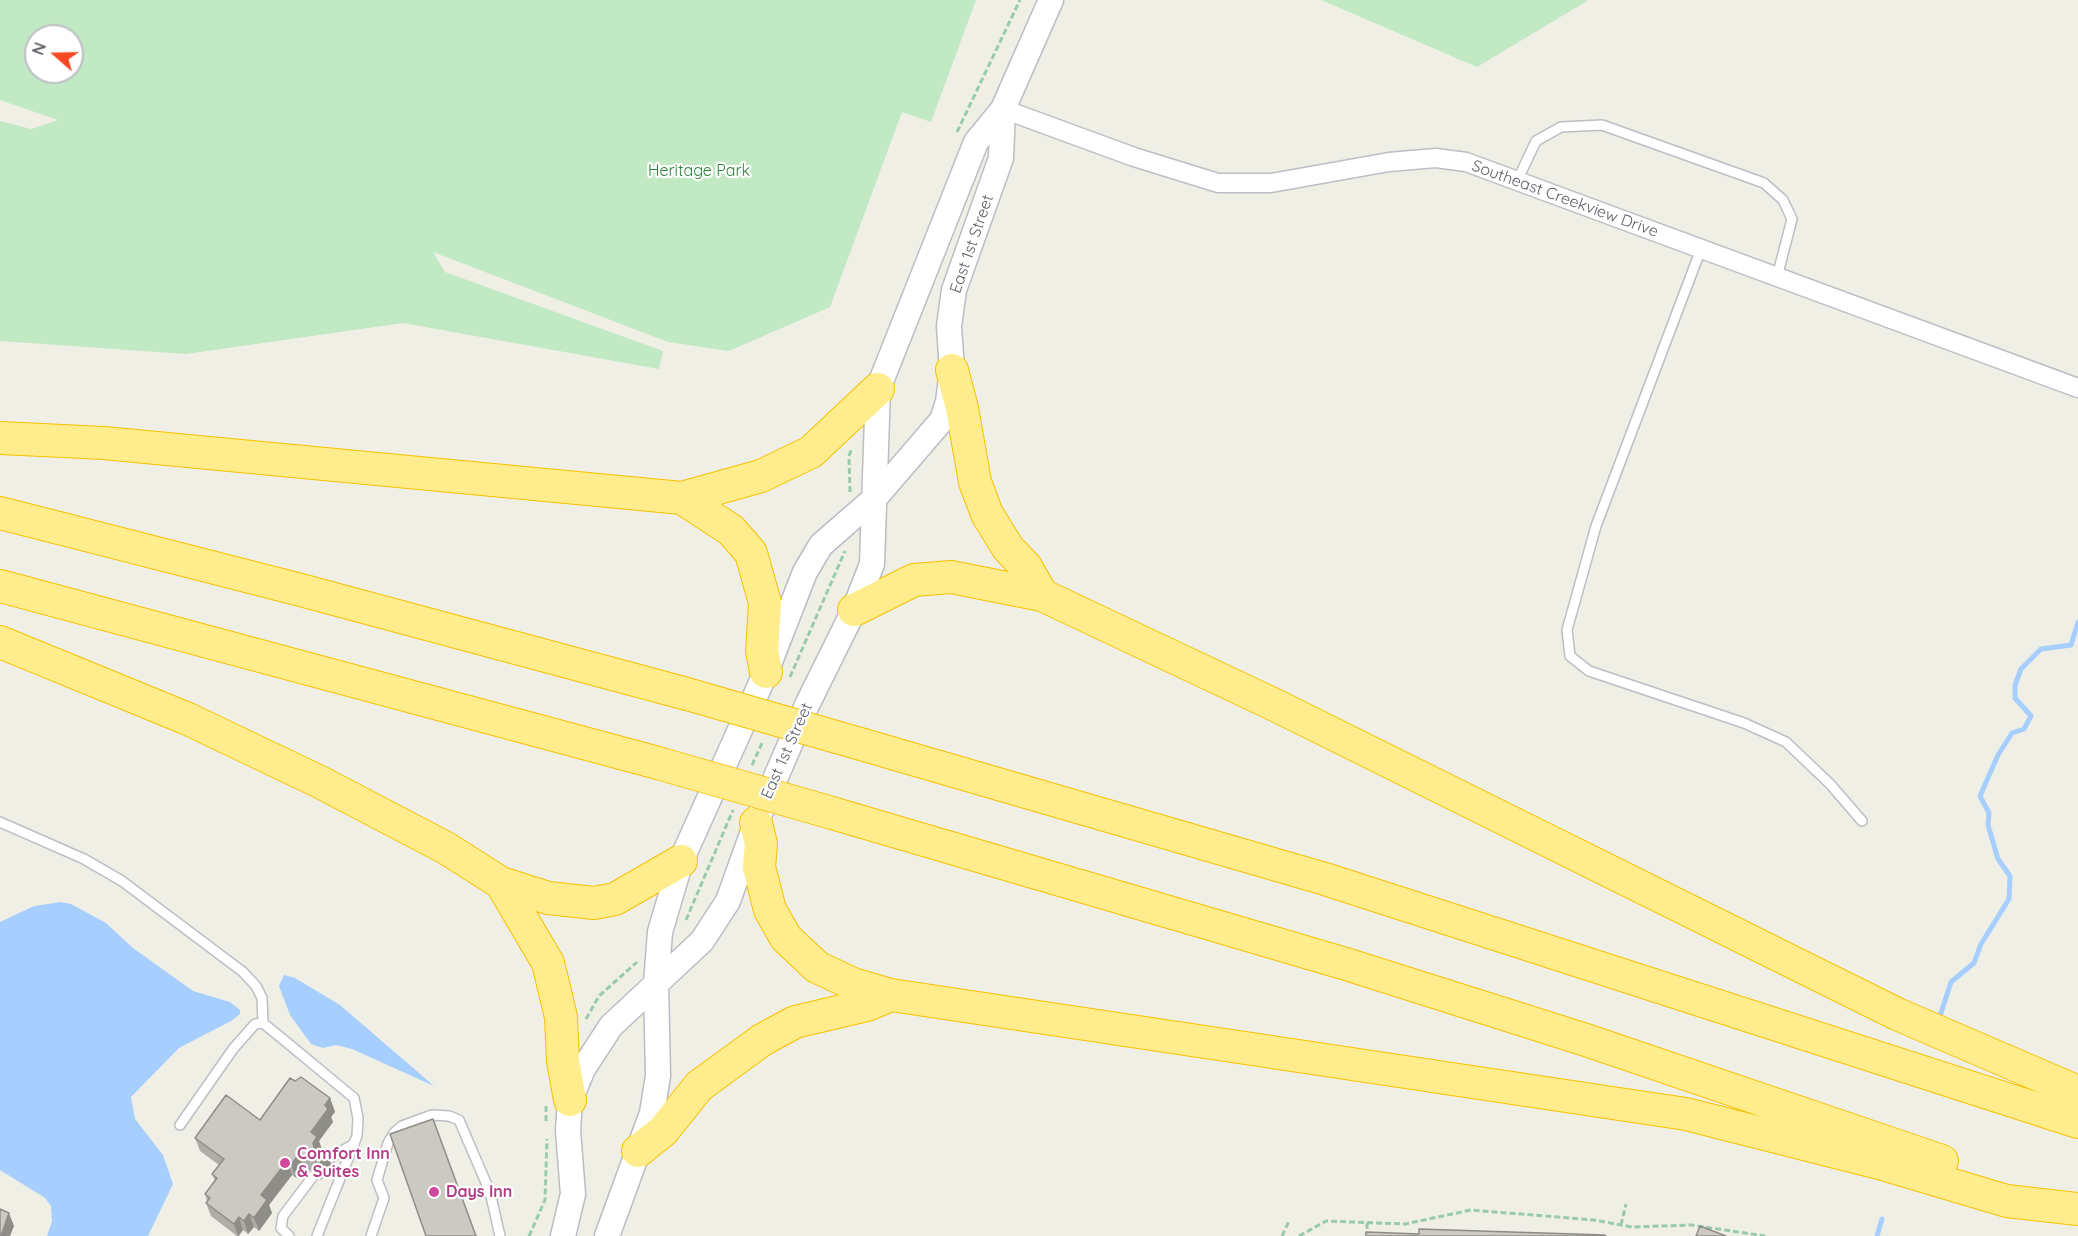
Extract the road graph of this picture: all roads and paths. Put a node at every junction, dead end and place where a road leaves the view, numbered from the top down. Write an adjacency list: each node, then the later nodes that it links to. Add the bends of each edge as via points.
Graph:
1 (1050, 0): 2 (main road, East 1st Street)
2 (1003, 110): 3 (street, Southeast Creekview Drive, via 1218,183 1271,183 1389,162 1436,158 1466,162); 6 (main road, East 1st Street, via 1001,158 954,290 949,326); 8 (main road, East 1st Street, via 976,142)
3 (1517, 181): 4 (street, Southeast Creekview Drive); 5 (lane, via 1536,141 1561,127 1602,125 1764,183 1783,200 1792,219)
4 (1701, 249): 5 (street, Southeast Creekview Drive); 18 (lane, via 1596,526 1567,630 1570,656 1589,670 1744,723 1786,742)
5 (1777, 277): 7 (street, Southeast Creekview Drive)
6 (952, 370): 11 (main road, East 1st Street, via 942,420); 14 (highway, via 975,482 987,514)
7 (2078, 388)
8 (878, 389): 10 (highway, via 811,452 761,477); 11 (main road, East 1st Street)
9 (0, 438): 10 (highway, via 104,443)
10 (682, 498): 17 (highway, via 731,530 751,553 765,603 762,651)
11 (875, 498): 15 (main road, East 1st Street, via 873,564); 17 (main road, East 1st Street, via 821,545 792,599)
12 (0, 513): 28 (highway, bridge, via 687,694 1336,882)
13 (0, 586): 35 (highway, bridge, via 658,763 1357,967 1586,1040)
14 (1042, 595): 15 (highway, via 951,577 914,580); 26 (highway, via 1277,706 1896,1014)
15 (854, 610): 20 (main road, East 1st Street)
16 (0, 642): 22 (highway, via 188,719 310,777 446,848)
17 (766, 672): 21 (main road, East 1st Street)
18 (1862, 821)
19 (0, 822): 25 (lane, via 84,859 122,881 243,972 262,998)
20 (756, 823): 23 (main road, East 1st Street, via 728,901 702,941); 24 (highway, via 761,844 759,867 770,910 786,938 817,968)
21 (681, 861): 22 (highway, via 615,899 594,903 548,898); 23 (main road, East 1st Street, via 660,932)
22 (501, 883): 27 (highway, via 548,963 561,1017)
23 (656, 984): 27 (main road, East 1st Street, via 611,1026 583,1069); 31 (main road, East 1st Street, via 658,1076 652,1113)
24 (891, 995): 31 (highway, via 867,1005 795,1022 762,1040 699,1086 663,1131); 35 (highway, via 1686,1114 1879,1163 2007,1201)
25 (262, 1023): 29 (lane, via 255,1024 233,1049); 30 (lane, via 354,1098 358,1118)
26 (2078, 1092)
27 (570, 1100): 43 (main road, East 1st Street, via 573,1194)
28 (2078, 1122)
29 (180, 1125)
30 (354, 1144): 32 (lane); 40 (lane)
31 (638, 1151): 44 (main road, East 1st Street)
32 (325, 1161)
33 (314, 1175): 39 (lane, via 284,1216 281,1228)
34 (1626, 1204): 38 (path)
35 (2078, 1208)
36 (1289, 1221): 45 (path)
37 (1367, 1223): 38 (path, via 1422,1222 1470,1210); 46 (path, via 1326,1221); 47 (path)
38 (1621, 1225): 48 (path, via 1691,1225)
39 (288, 1236)
40 (317, 1236)
41 (371, 1236): 42 (lane, via 384,1198 377,1180 388,1143 402,1126 432,1114 459,1120 490,1192)
42 (500, 1236)
43 (563, 1236)
44 (607, 1236)
45 (1282, 1236)
46 (1299, 1236)
47 (1367, 1236)
48 (1766, 1236)

